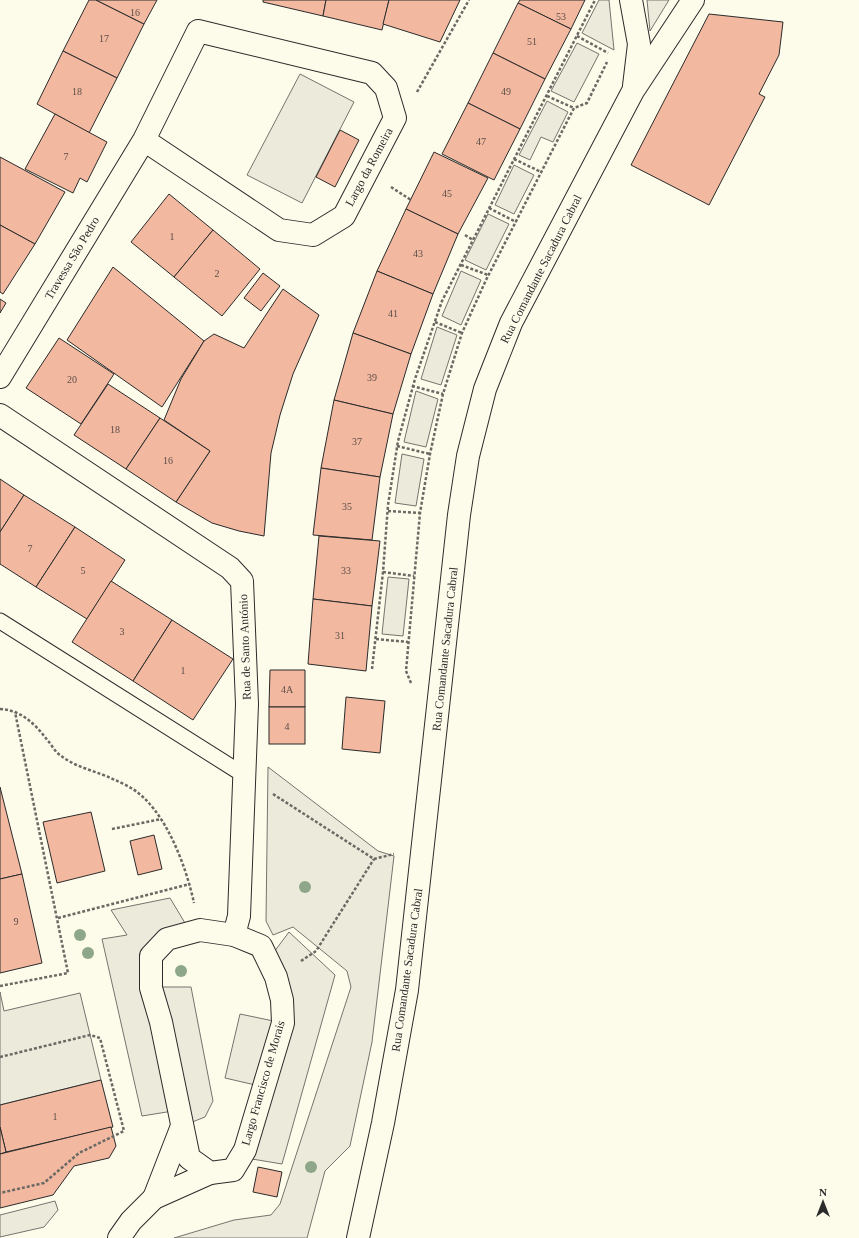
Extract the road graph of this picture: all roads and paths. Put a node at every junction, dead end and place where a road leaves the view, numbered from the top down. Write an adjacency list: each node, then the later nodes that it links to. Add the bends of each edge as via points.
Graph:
1 (469, 0): 10 (path, via 419,89)
2 (595, 0): 5 (path)
3 (632, 0): 7 (street, Rua Comandante Sacadura Cabral, via 639,44)
4 (693, 0): 7 (street, Rua Comandante Sacadura Cabral)
5 (577, 36): 6 (path); 8 (path)
6 (610, 54)
7 (633, 91): 55 (street, Rua Comandante Sacadura Cabral, via 511,322 485,389 468,456 459,515 407,990 383,1123)
8 (547, 96): 9 (path); 12 (path)
9 (574, 108)
10 (395, 118): 11 (street, Largo da Romeira, via 344,216 313,235 279,230); 11 (street, Largo da Romeira, via 386,88 372,73 198,31)
11 (144, 140): 22 (street, Travessa São Pedro)
12 (514, 159): 13 (path); 14 (path)
13 (540, 172)
14 (489, 208): 15 (path); 17 (path)
15 (516, 222)
16 (464, 235): 17 (path)
17 (473, 240): 18 (path)
18 (461, 265): 19 (path); 20 (path, via 442,301)
19 (488, 275)
20 (435, 322): 21 (path); 23 (path)
21 (462, 333)
22 (0, 376)
23 (412, 386): 24 (path); 26 (path)
24 (443, 394)
25 (0, 415): 38 (street, Rua de Santo António, via 230,568 242,581 247,704)
26 (397, 446): 27 (path); 28 (path)
27 (430, 454)
28 (388, 511): 29 (path); 30 (path)
29 (420, 514)
30 (383, 572): 31 (path); 33 (path)
31 (414, 576)
32 (0, 621): 38 (lane)
33 (376, 639): 34 (path); 35 (path)
34 (408, 642)
35 (372, 670)
36 (0, 709): 37 (path, via 11,709)
37 (15, 712): 39 (path, via 26,717 42,732 59,755 79,767 132,788); 44 (path)
38 (244, 775): 42 (path); 46 (street, Rua de Santo António, via 239,916)
39 (161, 819): 40 (path); 43 (path)
40 (112, 829)
41 (398, 853): 42 (path)
42 (374, 859): 47 (path, via 316,951)
43 (190, 884): 44 (path); 45 (path)
44 (58, 918): 48 (path, via 68,972)
45 (200, 930): 46 (street, Largo Francisco de Morais); 50 (street, Largo Francisco de Morais, via 167,939 151,956 151,988 161,1022)
46 (234, 935): 47 (street, Largo Francisco de Morais, via 261,946)
47 (276, 977): 51 (street, Largo Francisco de Morais, via 282,1000 283,1023 245,1150 233,1170)
48 (0, 986)
49 (0, 1057): 52 (path, via 90,1035 100,1038 124,1131 79,1154 44,1183)
50 (182, 1126): 51 (street, Largo Francisco de Morais, via 189,1158); 53 (street)
51 (210, 1173): 53 (street)
52 (0, 1193)
53 (154, 1198): 54 (street, via 131,1221)
54 (119, 1238)
55 (358, 1238)

